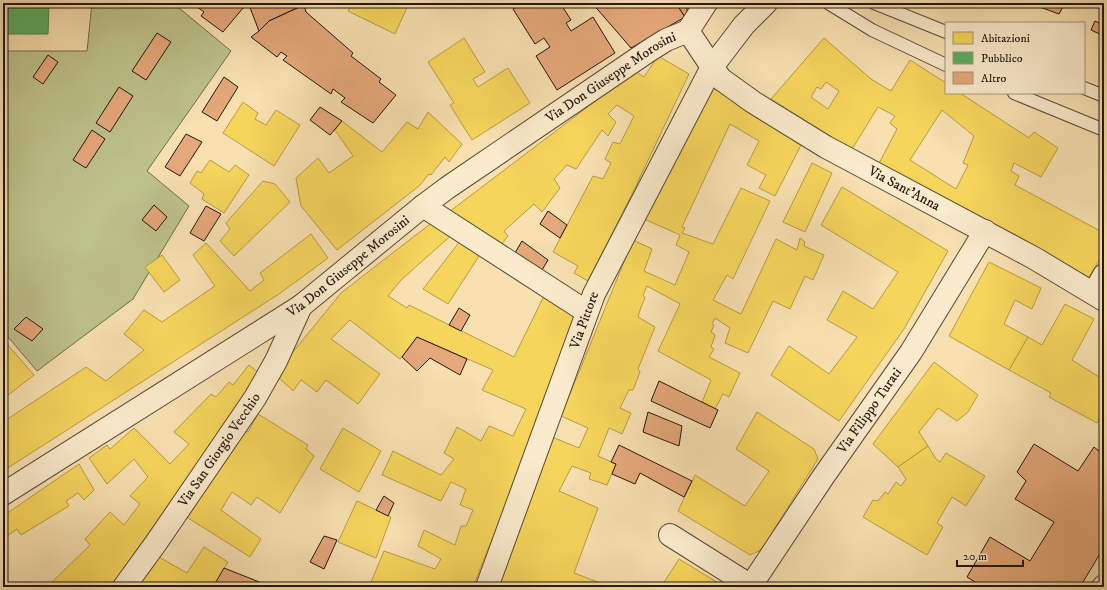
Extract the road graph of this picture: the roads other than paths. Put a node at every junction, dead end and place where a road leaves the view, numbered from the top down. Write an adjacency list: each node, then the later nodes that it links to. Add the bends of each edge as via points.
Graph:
1 (706, 3): 5 (street)
2 (766, 3): 8 (street, Via Pittore)
3 (828, 3): 7 (lane, via 872,30)
4 (874, 3): 6 (lane)
5 (688, 31): 8 (street, Via Sant'Anna); 13 (street, Via Don Giuseppe Morosini, via 650,50)
6 (945, 32)
7 (945, 65)
8 (712, 66): 14 (street, Via Sant'Anna, via 721,79 753,102 826,147); 17 (street, Via Pittore)
9 (1085, 88): 11 (lane)
10 (1016, 94): 12 (lane)
11 (1104, 96)
12 (1104, 130)
13 (423, 206): 16 (street, Via Don Giuseppe Morosini); 17 (street)
14 (985, 231): 15 (street, Via Sant'Anna, via 1034,258); 20 (street, Via Filippo Turati, via 911,352 823,477)
15 (1101, 289)
16 (301, 306): 18 (street, Via Don Giuseppe Morosini); 21 (street, Via San Giorgio Vecchio, via 255,398)
17 (587, 312): 22 (street, Via Pittore)
18 (3, 494)
19 (670, 535): 20 (street)
20 (751, 586)
21 (124, 587)
22 (487, 587)

